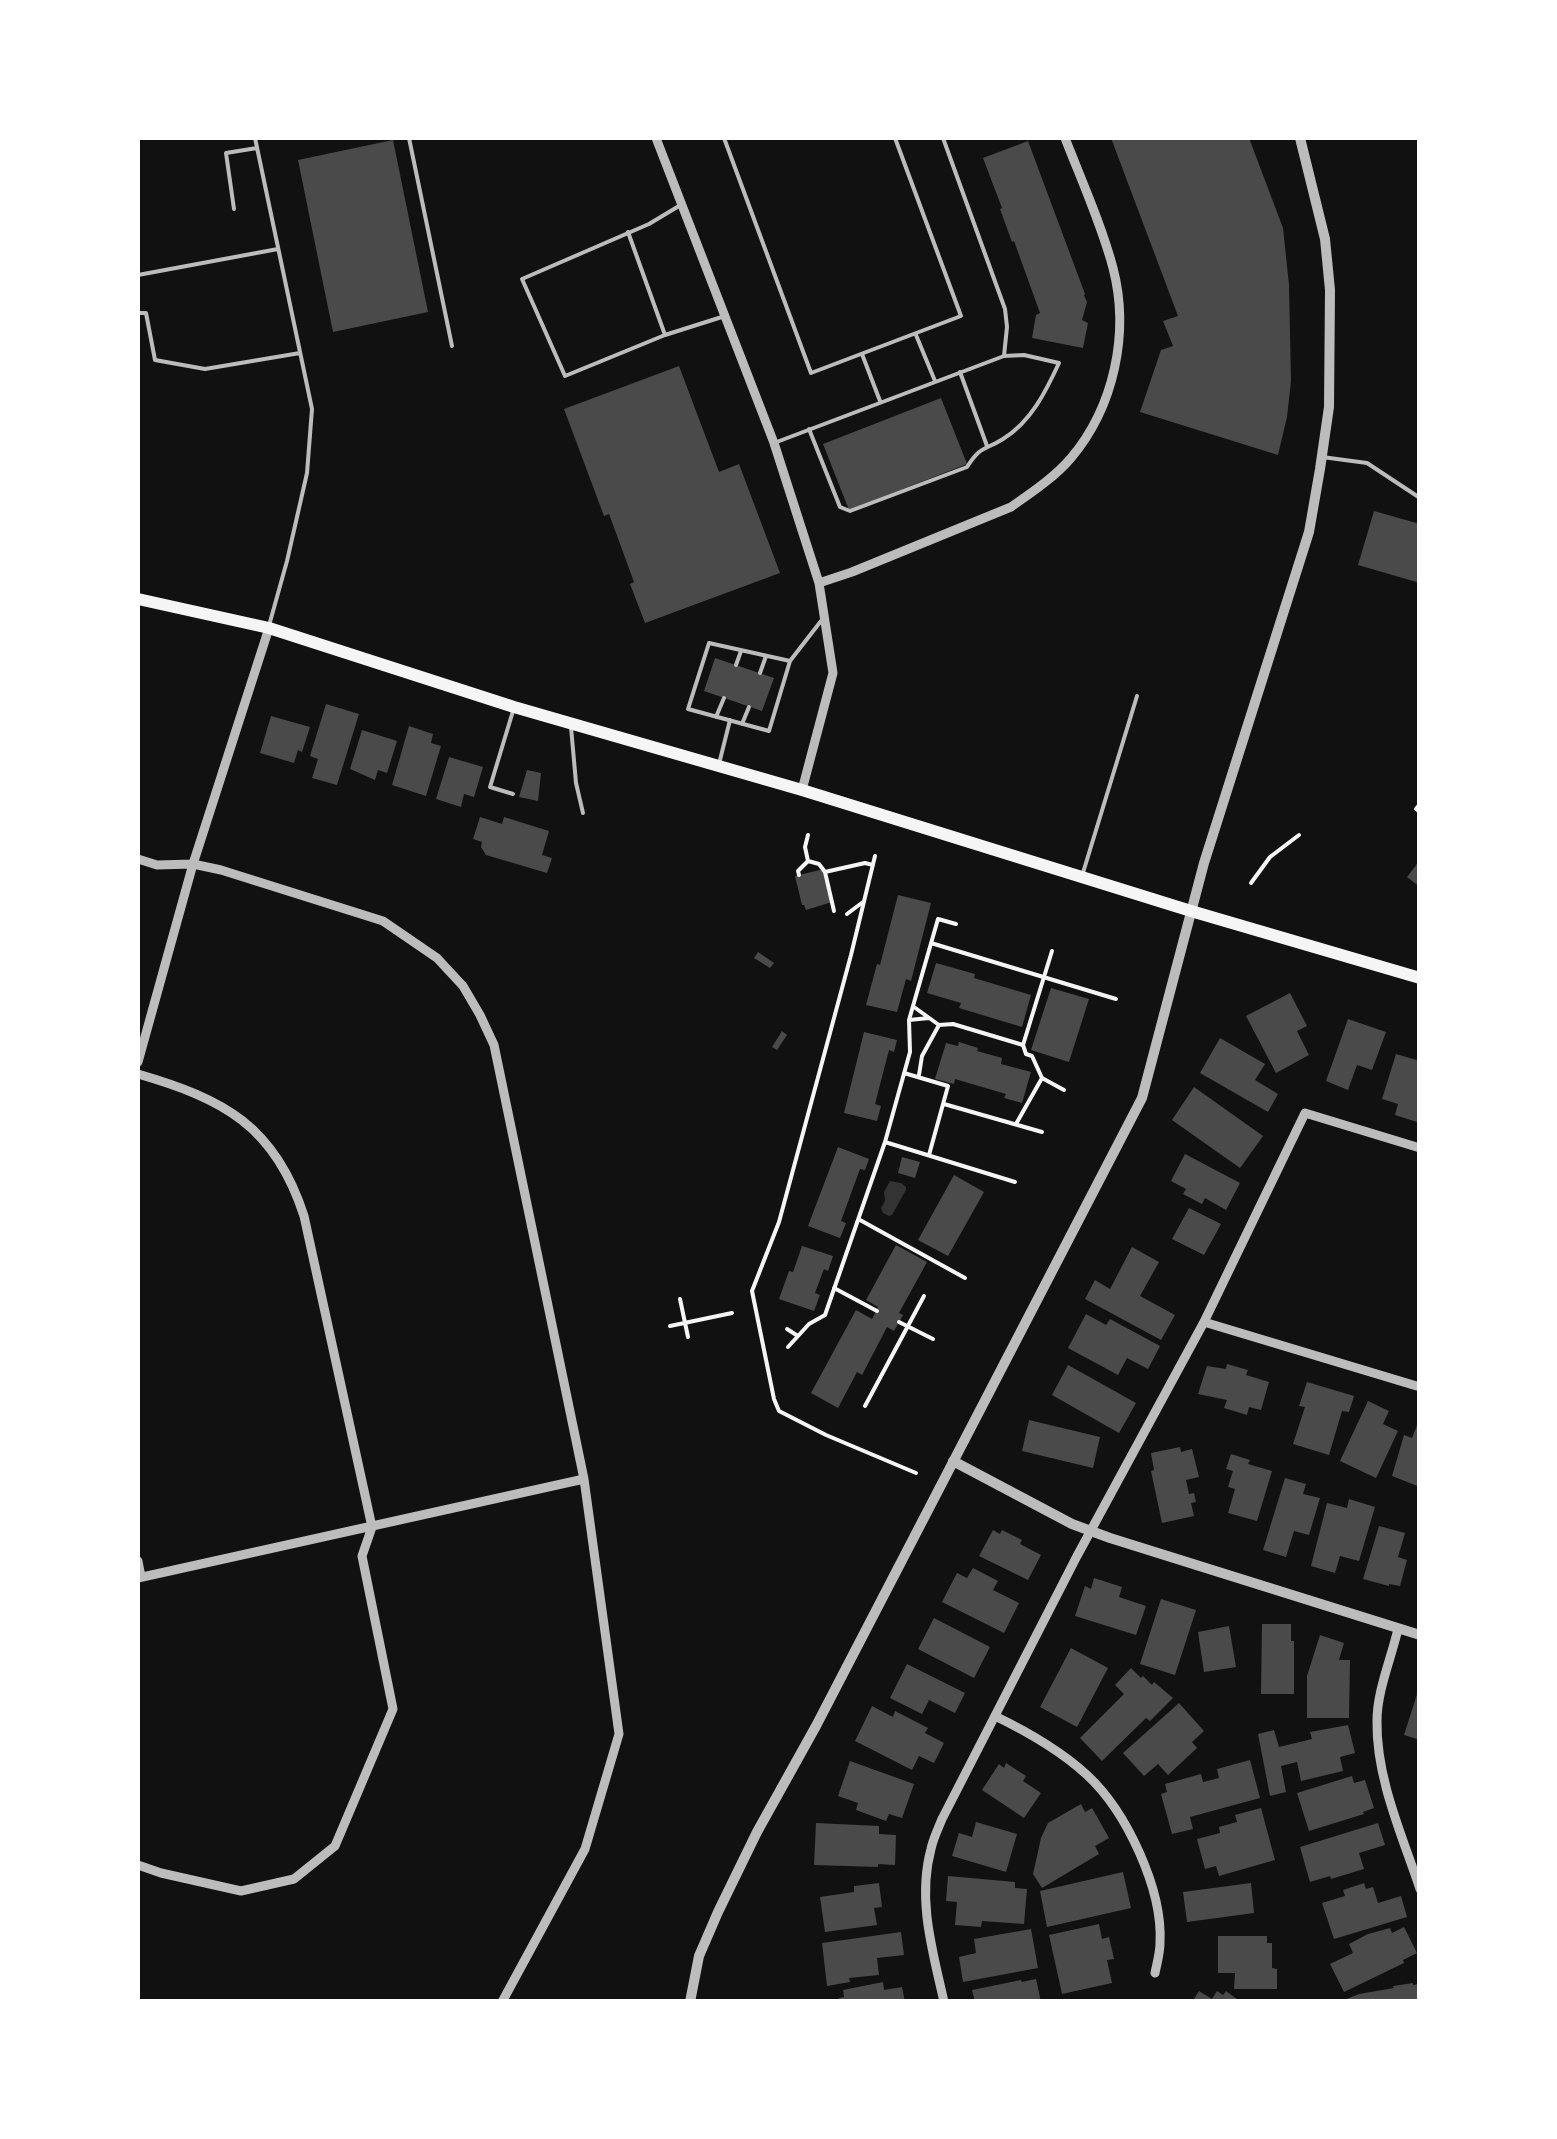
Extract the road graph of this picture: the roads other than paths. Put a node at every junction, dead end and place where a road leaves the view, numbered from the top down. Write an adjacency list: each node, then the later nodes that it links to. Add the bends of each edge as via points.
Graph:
1 (254, 138): 9 (lane)
2 (409, 138): 19 (lane)
3 (656, 138): 10 (street)
4 (724, 138): 21 (lane, via 811,372)
5 (895, 138): 17 (lane, via 961,316)
6 (942, 138): 22 (lane, via 1005,309)
7 (1065, 138): 31 (street, via 1119,295 1115,369 1101,411 1071,459 1011,507)
8 (1300, 138): 29 (street, via 1325,238 1330,290)
9 (257, 148): 11 (lane, via 226,153); 13 (lane)
10 (682, 204): 12 (lane); 16 (street)
11 (234, 210)
12 (628, 232): 18 (lane); 18 (lane, via 522,280 565,376)
13 (278, 249): 14 (lane); 20 (lane)
14 (138, 274)
15 (138, 313): 20 (lane, via 146,312 155,360 205,369)
16 (725, 316): 18 (lane); 27 (street)
17 (916, 333): 21 (lane); 24 (lane)
18 (665, 335)
19 (452, 346)
20 (300, 353): 34 (lane, via 312,408 306,472)
21 (862, 353): 25 (lane)
22 (1004, 356): 23 (lane); 28 (lane, via 1059,363 1034,409)
23 (960, 372): 24 (lane); 28 (lane)
24 (935, 381): 25 (lane)
25 (880, 401): 26 (lane)
26 (809, 429): 27 (lane); 28 (lane, via 840,507 850,511 967,466)
27 (774, 443): 31 (street)
28 (987, 446)
29 (1322, 456): 30 (lane, via 1367,463); 55 (street, via 1309,532)
30 (1420, 498)
31 (819, 583): 33 (street)
32 (138, 600): 34 (main road)
33 (824, 618): 37 (lane); 49 (street, via 833,673)
34 (269, 628): 42 (main road); 53 (street)
35 (741, 651): 36 (lane); 38 (lane); 44 (lane, via 709,644 688,709)
36 (766, 656): 37 (lane); 39 (lane)
37 (790, 661): 47 (lane, via 769,730)
38 (736, 664)
39 (760, 674)
40 (1137, 696): 54 (lane)
41 (724, 698): 44 (lane)
42 (514, 707): 46 (main road); 50 (lane, via 490,787)
43 (749, 707): 47 (lane)
44 (716, 717): 45 (lane)
45 (730, 720): 47 (lane); 48 (lane)
46 (571, 722): 48 (main road); 51 (lane)
47 (742, 724)
48 (718, 766): 49 (main road)
49 (802, 790): 54 (main road)
50 (513, 794)
51 (583, 813)
52 (138, 860): 53 (street)
53 (193, 864): 57 (street); 63 (street, via 382,922 436,958 463,986 494,1045)
54 (1082, 876): 55 (main road)
55 (1191, 911): 56 (main road); 62 (street, via 1142,1098)
56 (1420, 978)
57 (138, 1062)
58 (138, 1074): 64 (street, via 231,1111 254,1129 294,1185)
59 (1420, 1148): 60 (street, via 1305,1113)
60 (1204, 1322): 61 (street); 65 (street)
61 (1420, 1388)
62 (953, 1461): 65 (street); 75 (street, via 718,1912 699,1956)
63 (584, 1479): 64 (street); 74 (street, via 620,1734 584,1849)
64 (372, 1527): 67 (street); 71 (street, via 362,1556 393,1709 335,1846 294,1879 241,1890)
65 (1090, 1530): 68 (street); 70 (street)
66 (138, 1561): 67 (street)
67 (139, 1578)
68 (1398, 1630): 69 (street); 72 (street, via 1380,1696 1378,1745)
69 (1420, 1636)
70 (995, 1716): 73 (street, via 1058,1751 1109,1800 1152,1887 1160,1944); 76 (street, via 930,1851 927,1923)
71 (138, 1865)
72 (1420, 1889)
73 (1155, 1974)
74 (502, 2002)
75 (690, 2002)
76 (944, 2002)

